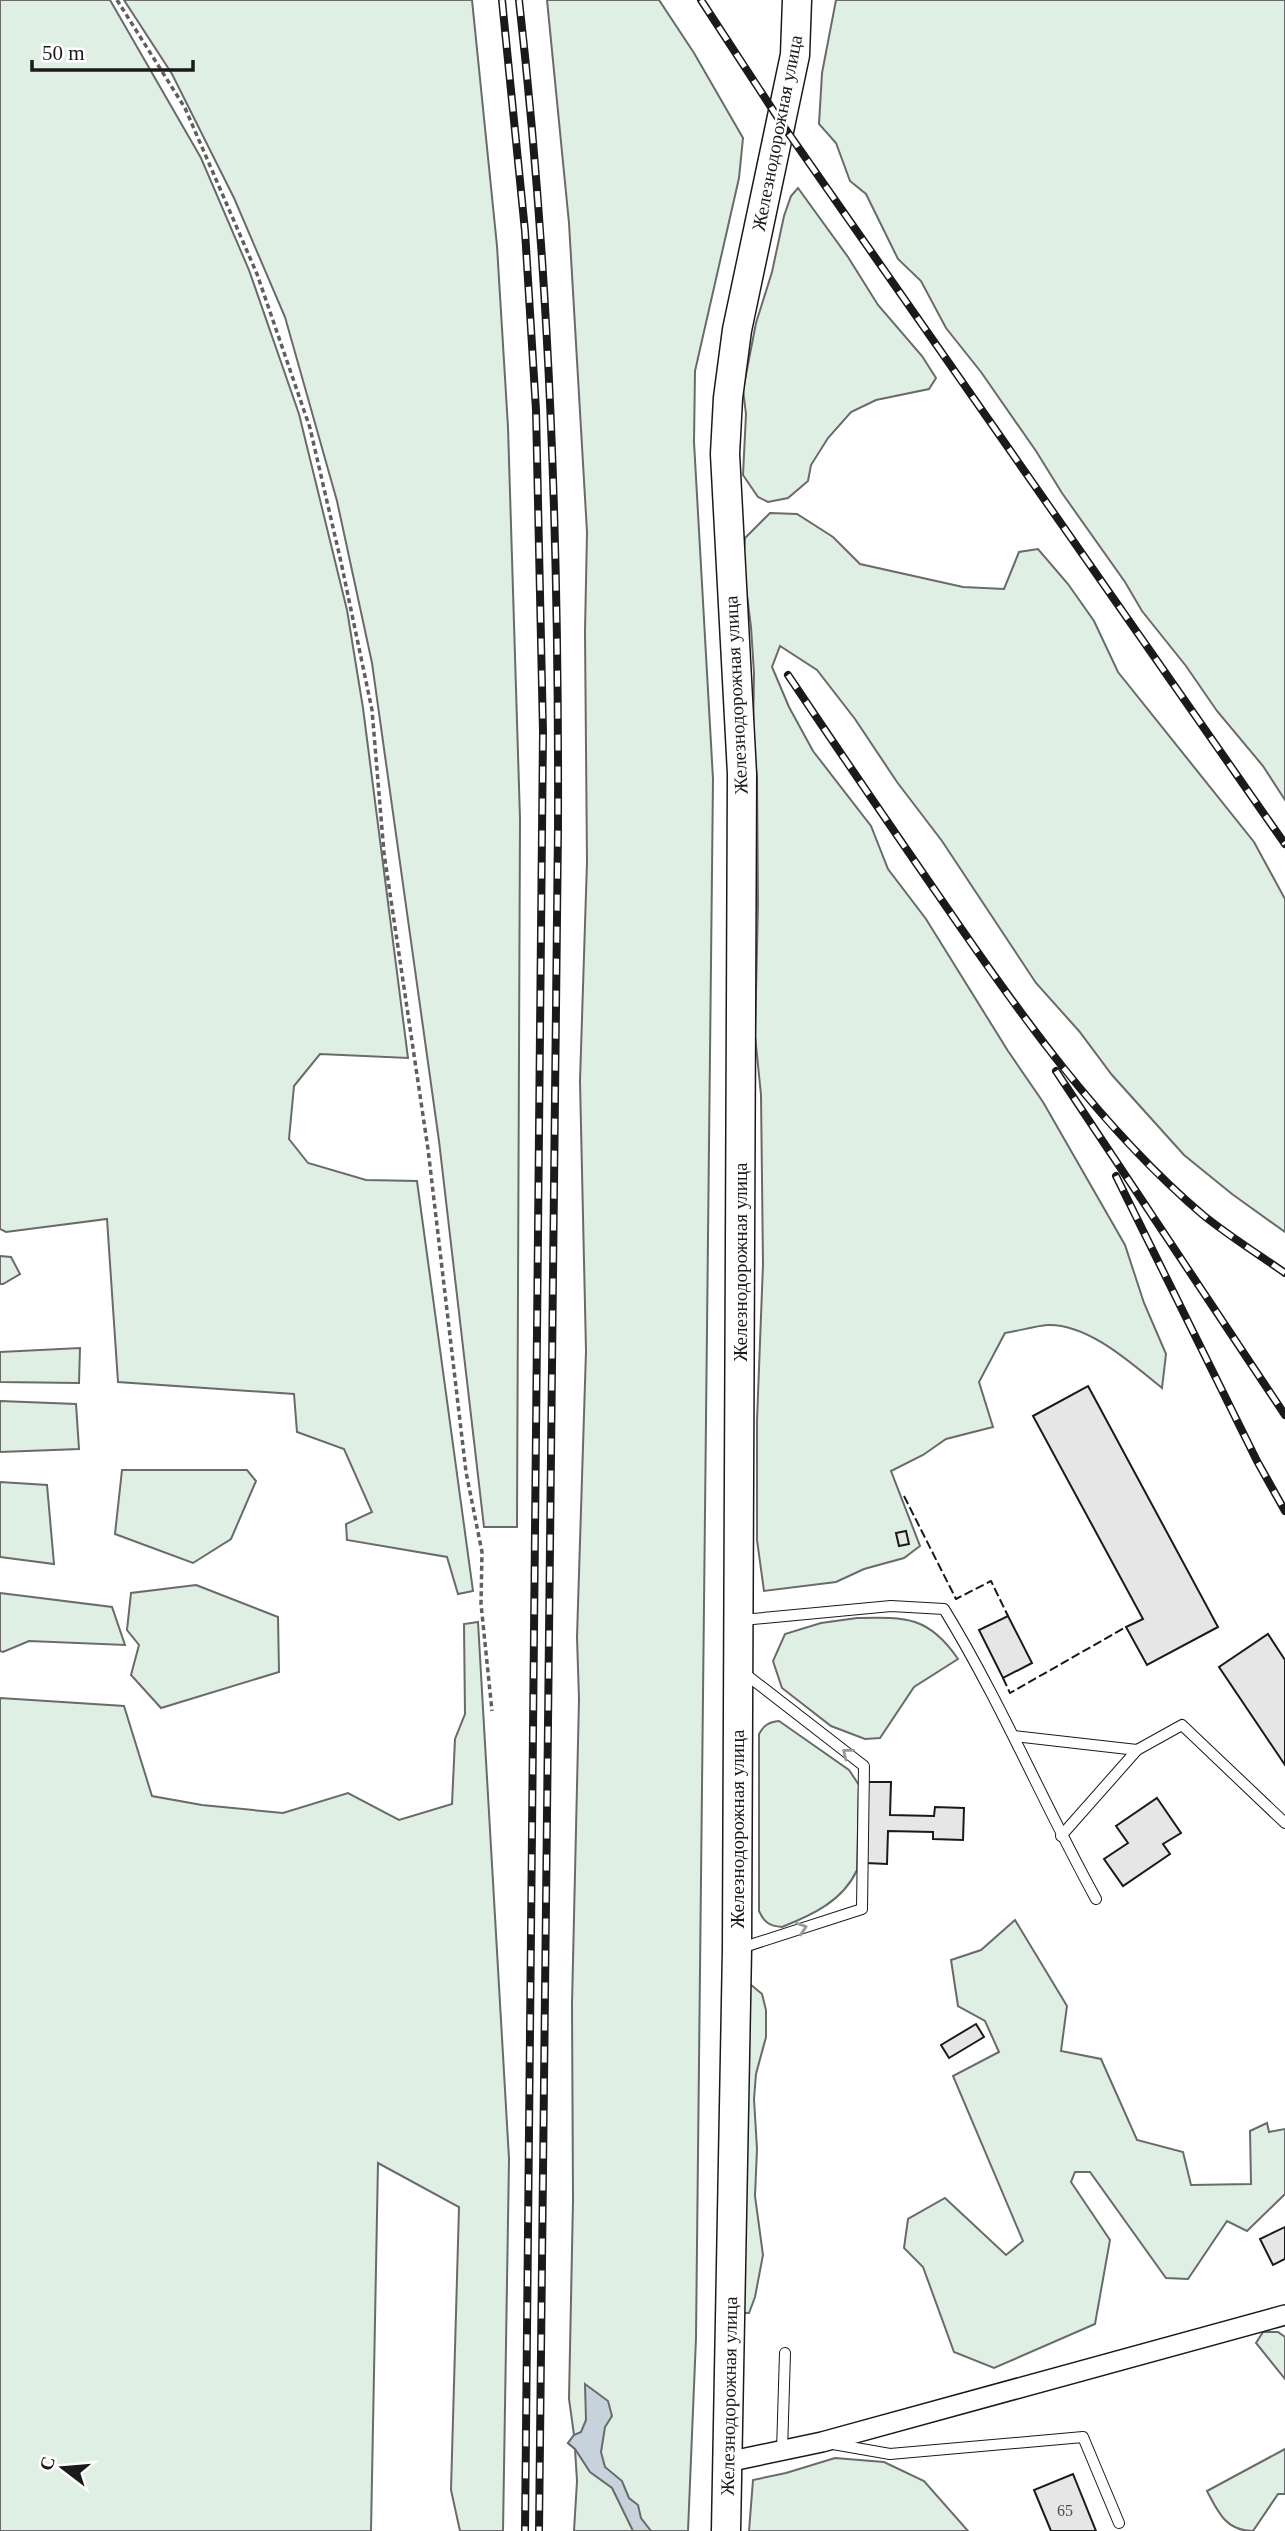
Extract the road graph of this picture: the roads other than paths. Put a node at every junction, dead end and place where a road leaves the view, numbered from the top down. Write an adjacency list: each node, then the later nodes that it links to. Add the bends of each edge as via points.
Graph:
1 (797, 0): 2 (main road, Железнодорожная улица, via 795,55 737,330 725,454 742,774)
2 (738, 1620): 3 (main road, Железнодорожная улица); 4 (lane, via 891,1606 944,1609)
3 (738, 1668): 9 (main road, Железнодорожная улица); 9 (lane, one-way to 3, via 862,1909 864,1779 864,1766)
4 (1014, 1737): 5 (lane); 7 (lane)
5 (1137, 1750): 6 (lane, via 1182,1725); 7 (lane)
6 (1285, 1823)
7 (1061, 1836): 8 (lane)
8 (1096, 1899)
9 (737, 1949): 14 (main road, Железнодорожная улица)
10 (1285, 2315): 12 (street)
11 (785, 2353): 13 (lane)
12 (822, 2442): 13 (street); 15 (lane, via 890,2455 1083,2437)
13 (782, 2451): 14 (street)
14 (727, 2462): 16 (main road, Железнодорожная улица)
15 (1119, 2523)
16 (726, 2531)

